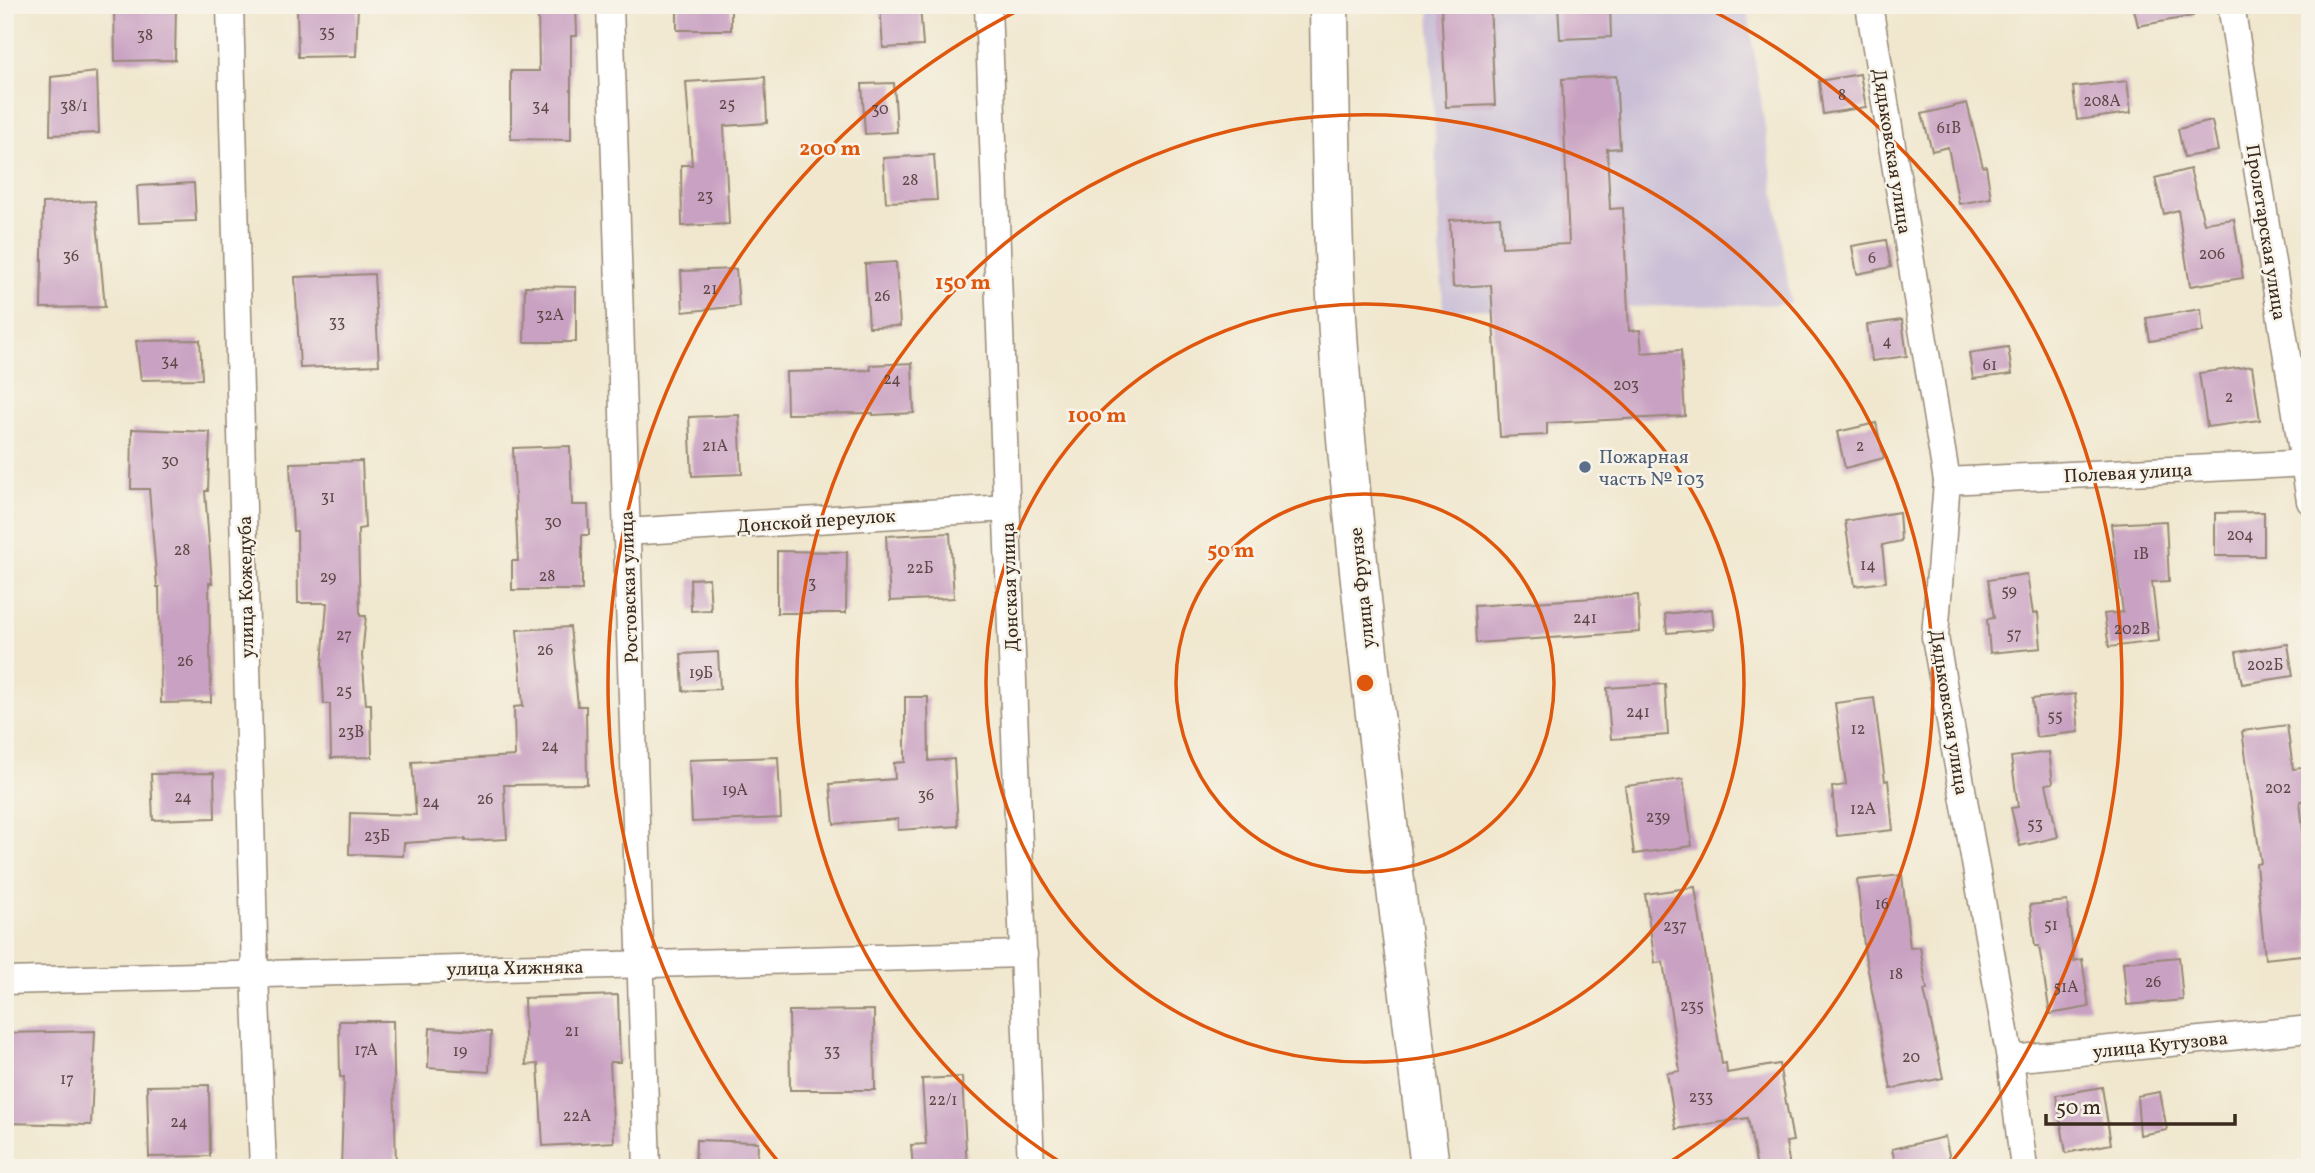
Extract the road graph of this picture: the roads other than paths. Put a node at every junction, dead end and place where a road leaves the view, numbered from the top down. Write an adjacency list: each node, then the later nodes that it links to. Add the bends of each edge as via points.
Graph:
1 (230, 5): 14 (street, улица Кожедуба)
2 (610, 5): 11 (street, Ростовская улица)
3 (988, 5): 10 (street, Донская улица)
4 (1329, 5): 21 (main road, улица Фрунзе, via 1332,204 1345,424)
5 (1869, 5): 8 (street, Дядьковская улица)
6 (2231, 5): 7 (street, Пролетарская улица)
7 (2307, 463): 8 (street, Полевая улица); 9 (street, Пролетарская улица)
8 (1947, 481): 17 (street, Дядьковская улица, via 1935,637)
9 (2310, 500)
10 (1006, 508): 11 (street, Донской переулок); 12 (street, Донская улица)
11 (626, 532): 13 (street, Ростовская улица)
12 (1024, 954): 13 (street, улица Хижняка); 20 (street, Донская улица)
13 (642, 964): 14 (street, улица Хижняка); 19 (street, Ростовская улица)
14 (255, 974): 15 (street, улица Хижняка); 18 (street, улица Кожедуба)
15 (5, 981)
16 (2310, 1029): 17 (street, улица Кутузова)
17 (2010, 1059): 22 (street, Дядьковская улица)
18 (263, 1168)
19 (647, 1168)
20 (1031, 1168)
21 (1430, 1168)
22 (2024, 1168)

